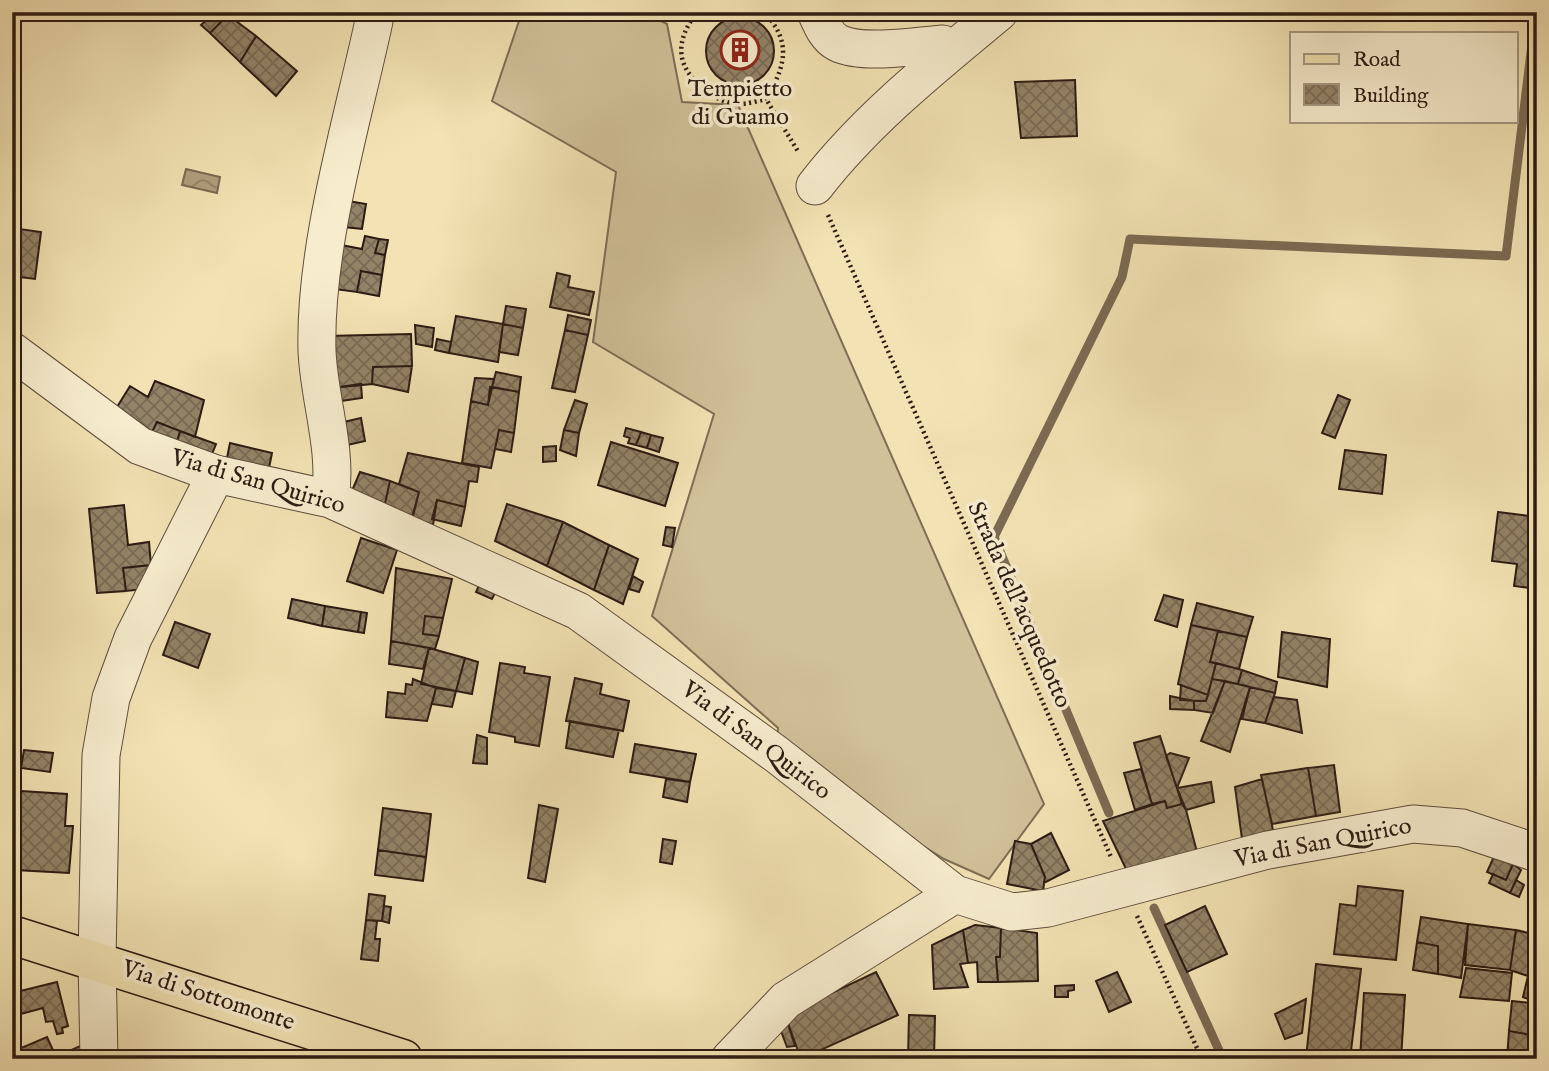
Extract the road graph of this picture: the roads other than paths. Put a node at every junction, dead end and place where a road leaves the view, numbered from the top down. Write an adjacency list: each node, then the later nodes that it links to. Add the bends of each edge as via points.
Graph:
1 (816, 12): 4 (street, via 824,31 838,43 867,48 943,44)
2 (999, 12): 4 (street)
3 (374, 21): 8 (street, via 323,255 317,351 334,476)
4 (948, 54): 5 (street)
5 (811, 175)
6 (12, 351): 7 (street, Via di San Quirico, via 141,446)
7 (216, 474): 8 (street, Via di San Quirico); 12 (street, via 133,638 111,698 101,755)
8 (330, 499): 10 (street, Via di San Quirico, via 578,611 776,754)
9 (1537, 853): 10 (street, Via di San Quirico, via 1462,828 1413,824 1268,850 1048,908 1012,912)
10 (955, 894): 15 (street, via 786,1000)
11 (12, 935): 12 (main road, Via di Sottomonte)
12 (97, 960): 13 (street); 14 (main road, Via di Sottomonte)
13 (99, 1059)
14 (403, 1059)
15 (730, 1059)

